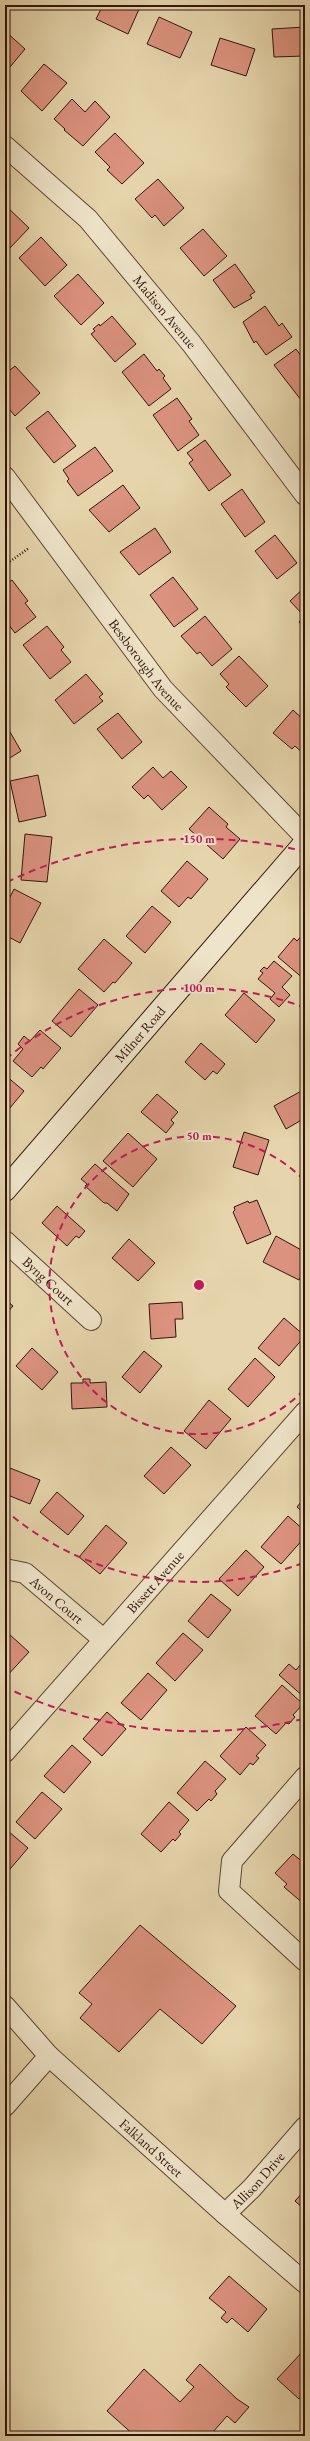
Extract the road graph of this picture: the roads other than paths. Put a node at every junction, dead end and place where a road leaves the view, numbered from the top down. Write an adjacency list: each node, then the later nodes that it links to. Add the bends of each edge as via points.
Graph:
1 (5, 146): 3 (street, Madison Avenue, via 88,218 191,343)
2 (5, 477): 4 (street, Bessborough Avenue, via 163,689)
3 (305, 495)
4 (305, 837)
5 (305, 843): 6 (street, Milner Road)
6 (5, 1190)
7 (5, 1241): 8 (street, Byng Court)
8 (91, 1320)
9 (305, 1412): 11 (street, Bissett Avenue)
10 (5, 1569): 11 (street, Avon Court, via 26,1573)
11 (103, 1639): 12 (street, Bissett Avenue)
12 (5, 1752)
13 (305, 1777): 14 (street, via 232,1861 230,1891)
14 (305, 1961)
15 (5, 2006): 16 (street, Falkland Street)
16 (49, 2056): 17 (street); 19 (street, Falkland Street)
17 (5, 2106)
18 (305, 2127): 19 (street, Allison Drive, via 252,2188)
19 (225, 2214): 20 (street, Falkland Street)
20 (305, 2283)

